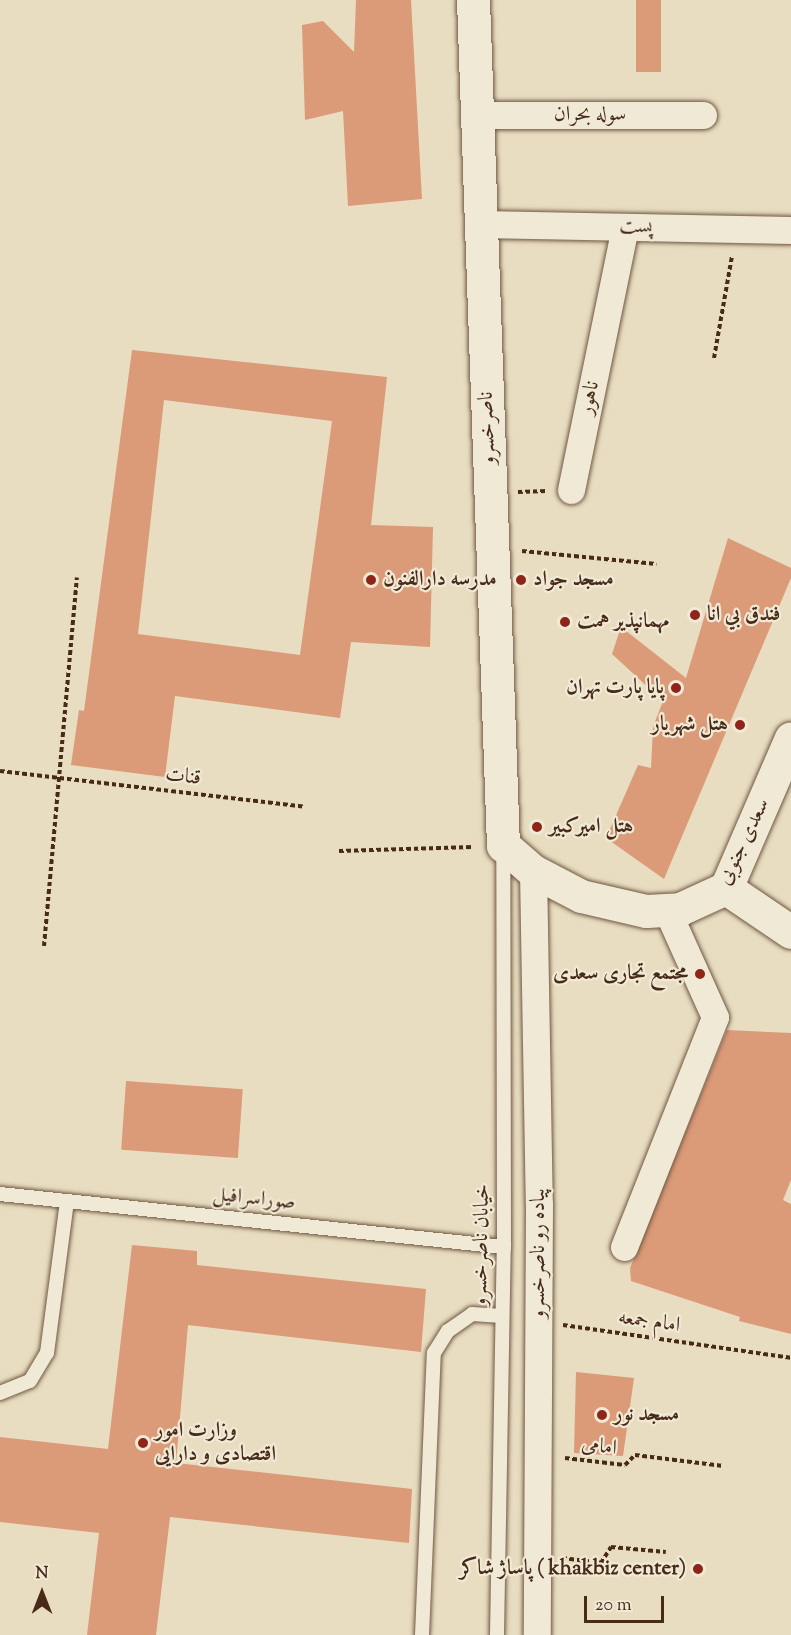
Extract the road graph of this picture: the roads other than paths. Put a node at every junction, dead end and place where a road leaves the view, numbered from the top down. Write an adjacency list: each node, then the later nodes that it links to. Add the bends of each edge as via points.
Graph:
1 (473, 0): 2 (main road, ناصرخسرو)
2 (477, 115): 3 (street, سوله بحران); 4 (main road, ناصرخسرو)
3 (704, 115)
4 (481, 224): 5 (street, پست); 9 (main road, ناصرخسرو)
5 (626, 227): 6 (street, پست); 7 (street, ناهور)
6 (791, 230)
7 (571, 490)
8 (791, 738): 11 (main road, سعدی جنوبی)
9 (503, 850): 10 (main road, سعدی جنوبی); 16 (lane, خیابان ناصرخسرو)
10 (533, 871): 12 (main road, سعدی جنوبی, via 581,896 611,905); 22 (street, پیاده رو ناصرخسرو, via 539,1321)
11 (726, 888): 12 (main road, سعدی جنوبی, via 680,909); 13 (main road)
12 (667, 910): 17 (street, via 715,1017)
13 (791, 932)
14 (0, 1194): 15 (lane, صوراسرافیل)
15 (67, 1201): 16 (lane, صوراسرافیل); 19 (lane, via 47,1353 30,1381)
16 (504, 1247): 18 (lane, خیابان ناصرخسرو)
17 (624, 1247)
18 (502, 1316): 20 (lane, via 472,1314 448,1331 434,1353); 21 (lane, خیابان ناصرخسرو)
19 (0, 1393)
20 (422, 1635)
21 (497, 1635)
22 (537, 1635)

